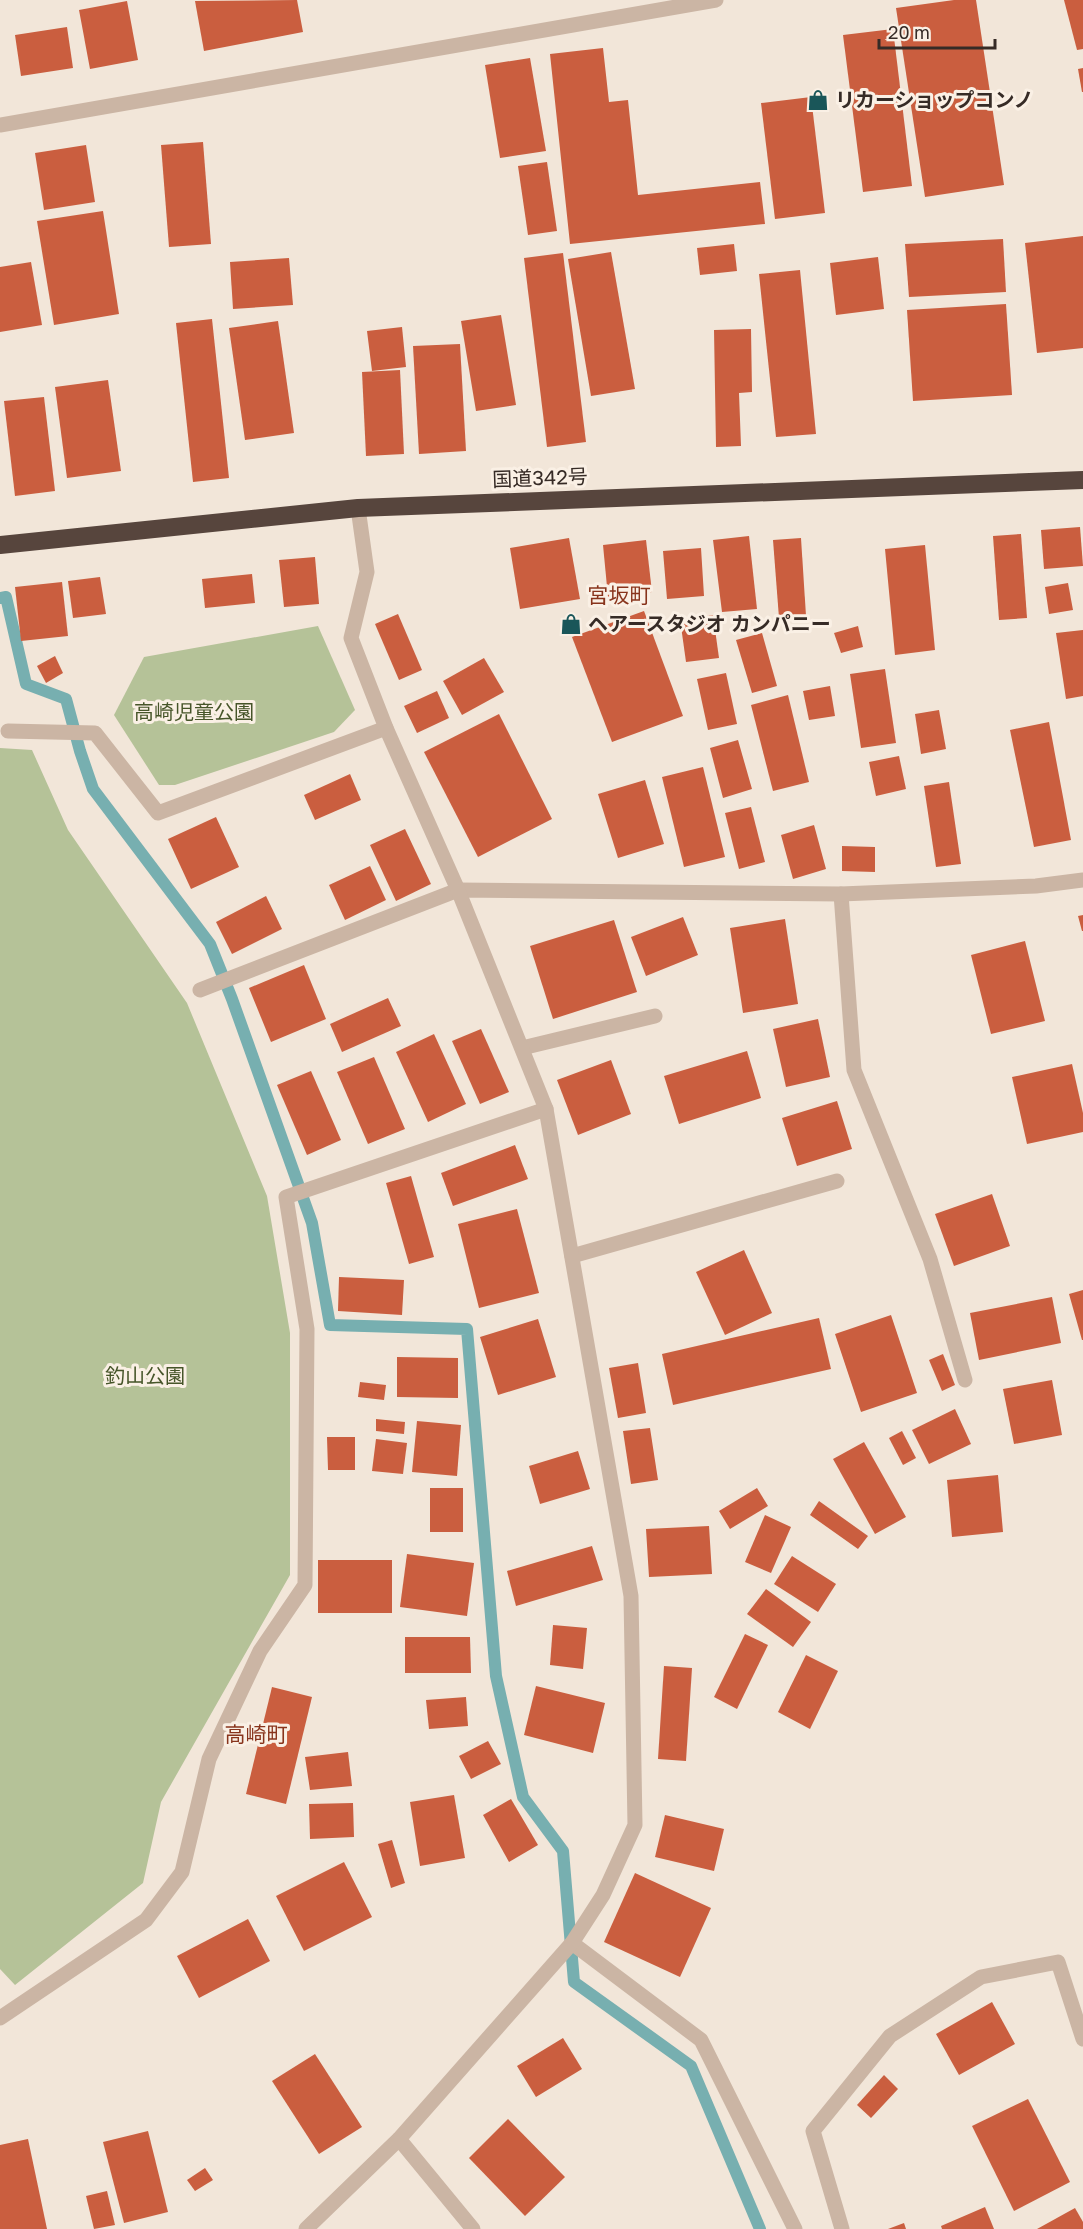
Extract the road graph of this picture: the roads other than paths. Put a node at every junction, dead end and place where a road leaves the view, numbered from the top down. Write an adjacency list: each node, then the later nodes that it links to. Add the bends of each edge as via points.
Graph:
1 (716, 0): 2 (street)
2 (0, 125)
3 (1083, 480): 4 (highway, 国道342号)
4 (358, 508): 5 (highway, 国道342号); 6 (street, via 367,572 351,638)
5 (0, 544)
6 (386, 728): 7 (street, via 158,813 95,733); 9 (street)
7 (8, 731)
8 (1083, 880): 10 (street, via 1036,886)
9 (458, 890): 10 (street); 11 (street); 13 (street)
10 (841, 894): 17 (street, via 854,1070 930,1259)
11 (200, 990)
12 (655, 1016): 13 (street)
13 (522, 1048): 14 (street)
14 (546, 1109): 16 (street); 19 (street, via 286,1197 307,1329 305,1585 260,1651 209,1759 182,1872 146,1920)
15 (837, 1181): 16 (street)
16 (572, 1256): 18 (street, via 631,1596 635,1825 603,1895)
17 (965, 1380)
18 (572, 1943): 21 (street); 24 (street, via 701,2040)
19 (0, 2019)
20 (1083, 2039): 25 (street, via 1058,1962 981,1977 890,2036 813,2131)
21 (399, 2139): 22 (street); 23 (street)
22 (306, 2229)
23 (473, 2229)
24 (795, 2229)
25 (842, 2229)

